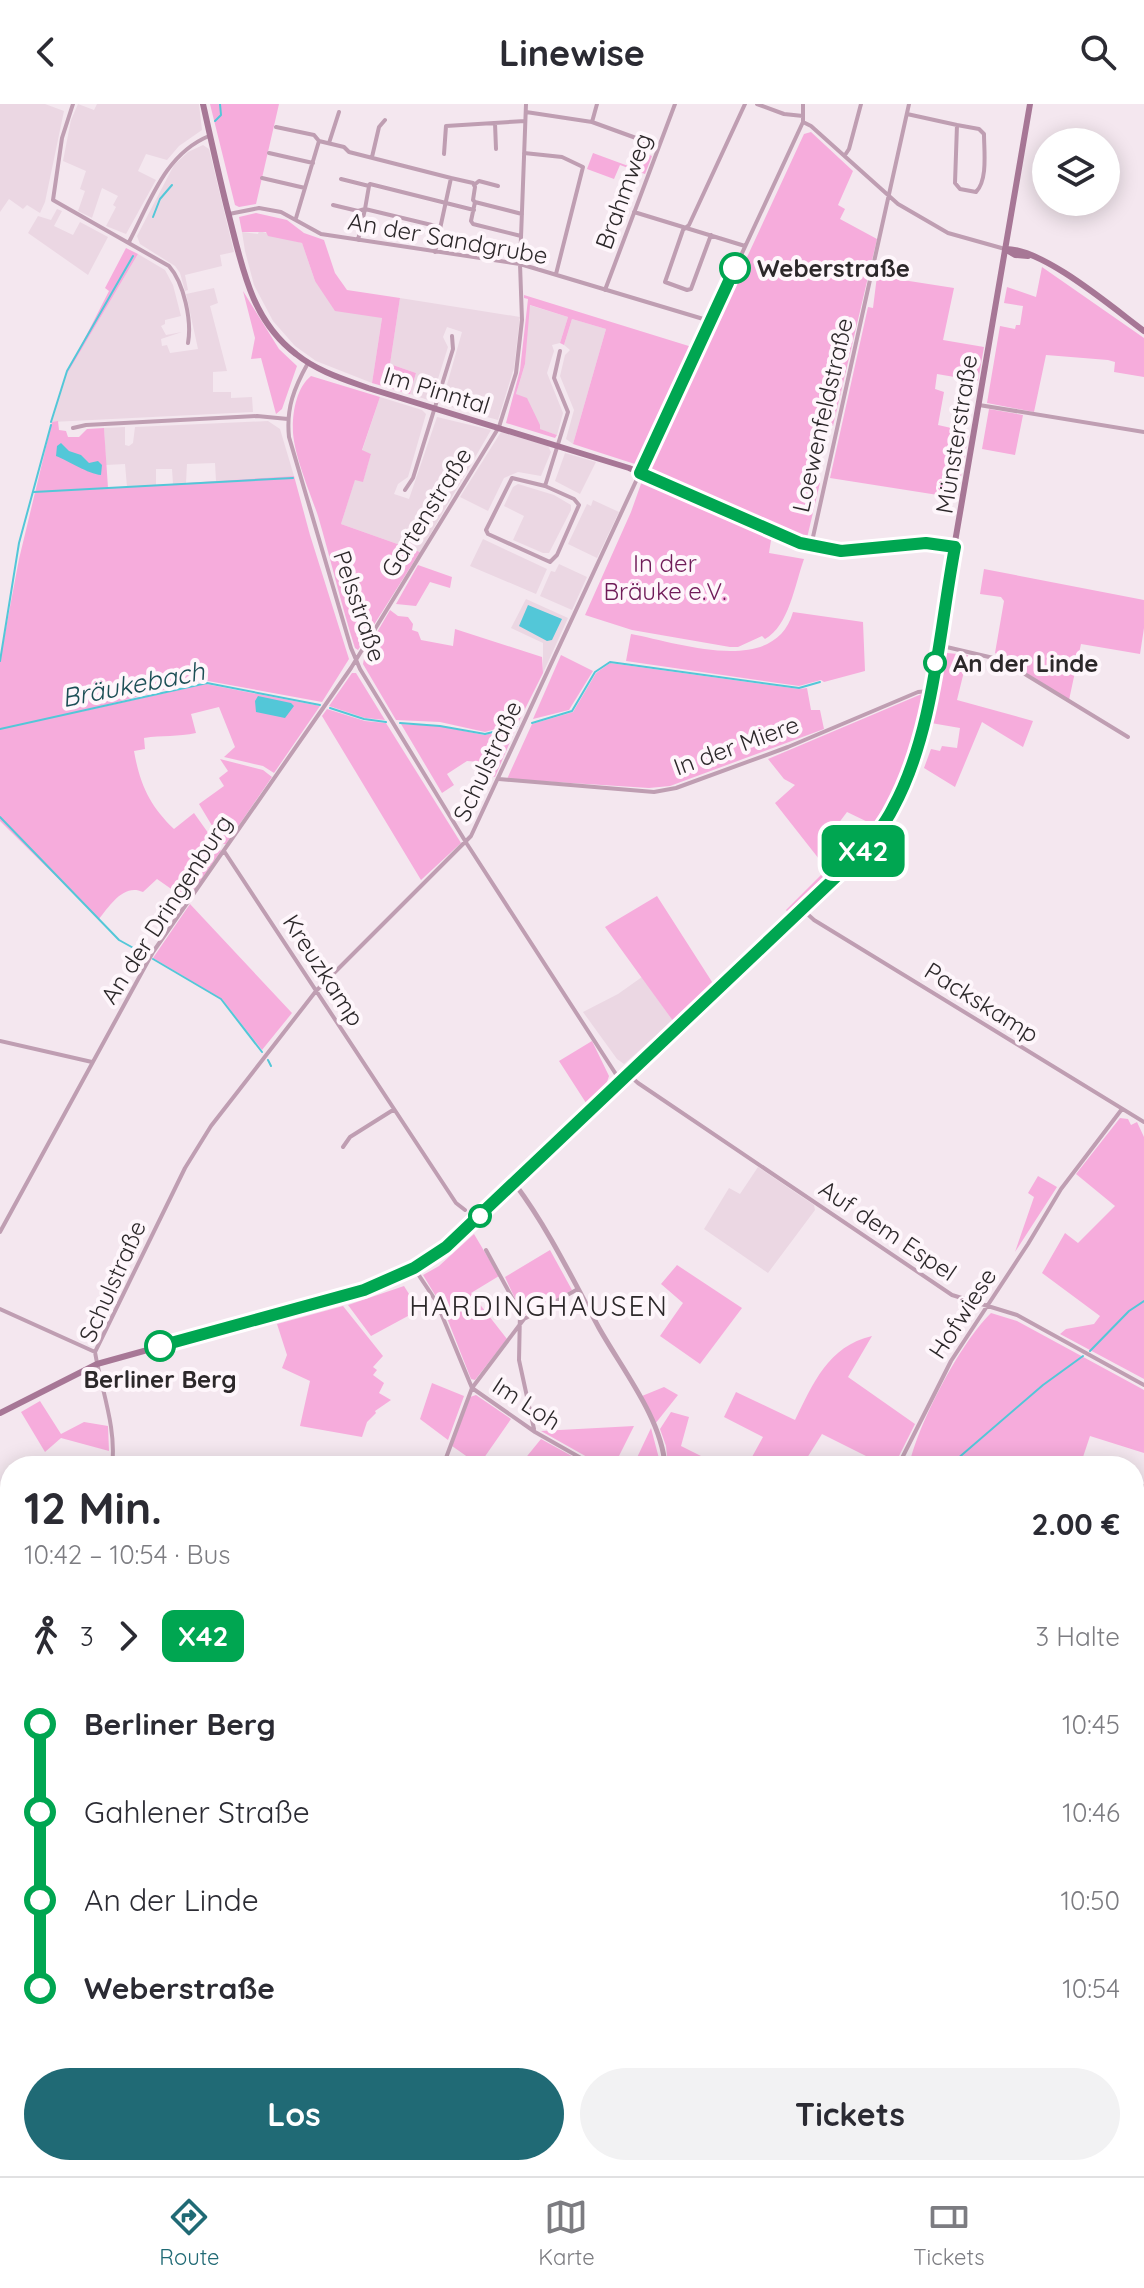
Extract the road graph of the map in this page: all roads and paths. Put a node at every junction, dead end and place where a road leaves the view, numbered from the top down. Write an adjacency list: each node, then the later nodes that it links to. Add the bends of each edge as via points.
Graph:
1 (73, 104): 55 (street, via 53,200)
2 (203, 104): 22 (main road)
3 (526, 104): 13 (street, Gartenstraße)
4 (597, 104): 18 (street)
5 (675, 104): 25 (street, Brahmweg)
6 (745, 104): 51 (street)
7 (757, 104): 15 (street)
8 (803, 104): 15 (street, Schulstraße)
9 (861, 104): 30 (street)
10 (909, 104): 14 (street, Loewenfeldstraße)
11 (1030, 104): 57 (main road, Münsterstraße)
12 (339, 112): 24 (street)
13 (526, 112): 17 (street, Gartenstraße); 18 (street)
14 (907, 114): 20 (street); 40 (street, Loewenfeldstraße)
15 (803, 119): 30 (street); 56 (street, Schulstraße)
16 (385, 120): 31 (street)
17 (525, 121): 19 (street); 28 (street, Gartenstraße)
18 (592, 122): 25 (street)
19 (495, 123): 26 (street); 29 (street, via 446,126)
20 (957, 125): 20 (street, via 955,183 976,192 983,177 984,134)
21 (276, 127): 23 (street, via 314,135)
22 (210, 136): 47 (main road); 55 (street, via 175,159)
23 (319, 141): 24 (street); 32 (street)
24 (329, 143): 31 (street)
25 (658, 147): 46 (street, Brahmweg)
26 (496, 149)
27 (269, 153): 32 (street)
28 (524, 153): 48 (street, Gartenstraße); 60 (street, via 562,157 583,167)
29 (444, 154)
30 (844, 155): 40 (street)
31 (372, 157): 34 (street)
32 (313, 163): 39 (street)
33 (262, 178): 39 (street)
34 (451, 178): 36 (street); 42 (street)
35 (341, 179): 37 (street)
36 (474, 185): 38 (street, via 479,181); 41 (street)
37 (369, 186): 42 (street); 44 (street)
38 (498, 186)
39 (305, 188): 49 (street)
40 (890, 198): 57 (street, via 948,233); 78 (street, Loewenfeldstraße)
41 (475, 202): 45 (street); 48 (street)
42 (444, 203): 45 (street); 50 (street)
43 (333, 205): 44 (street)
44 (365, 209): 50 (street); 54 (street)
45 (474, 210): 53 (street, via 473,224)
46 (634, 212): 51 (street); 61 (street, Brahmweg)
47 (229, 214): 49 (street, An der Sandgrube, via 259,208); 67 (main road, via 256,306 280,340)
48 (522, 214): 53 (street, Gartenstraße)
49 (296, 218): 54 (street, An der Sandgrube, via 318,234)
50 (440, 227): 58 (street)
51 (686, 227): 52 (street); 52 (street, via 665,281 687,290)
52 (711, 235): 56 (street)
53 (521, 236): 59 (street, Gartenstraße)
54 (358, 240): 58 (street, An der Sandgrube)
55 (129, 242): 65 (street, via 173,271 190,330)
56 (745, 246): 62 (street, Schulstraße)
57 (1005, 249): 63 (main road, via 1058,269); 68 (main road, Münsterstraße)
58 (435, 252): 59 (street, An der Sandgrube)
59 (520, 264): 60 (street, An der Sandgrube); 71 (street, Gartenstraße, via 518,364)
60 (556, 274): 61 (street, An der Sandgrube)
61 (605, 290): 62 (street, An der Sandgrube)
62 (710, 321): 75 (street, Schulstraße)
63 (1144, 331)
64 (452, 336): 69 (street, via 453,349)
65 (188, 343)
66 (560, 351): 74 (street, via 554,378 568,412)
67 (308, 363): 69 (main road, Im Pinntal, via 338,378); 70 (street, Pelsstraße, via 292,395)
68 (979, 405): 73 (street); 79 (main road, Münsterstraße)
69 (434, 408): 71 (main road, Im Pinntal); 77 (street)
70 (288, 419): 72 (street, via 215,417); 81 (street, Pelsstraße, via 291,448)
71 (499, 427): 74 (main road, Im Pinntal); 81 (street, Gartenstraße)
72 (73, 428)
73 (1144, 432)
74 (558, 446): 75 (main road, Im Pinntal); 76 (street)
75 (640, 473): 78 (main road, Im Pinntal); 84 (street, Schulstraße)
76 (545, 486): 76 (street, via 579,503 550,562 486,532 512,478)
77 (405, 490)
78 (811, 546): 79 (main road, Im Pinntal, via 841,551 926,543)
79 (955, 547): 80 (main road, Münsterstraße)
80 (938, 645): 82 (main road, Münsterstraße); 83 (street, via 1002,660)
81 (356, 659): 85 (street, Pelsstraße); 86 (street, An der Dringenburg)
82 (930, 691): 84 (street, In der Miere, via 676,788 654,792); 87 (main road, Münsterstraße, via 913,765 893,808 857,857)
83 (1128, 737)
84 (499, 779): 85 (street, Schulstraße)
85 (467, 844): 88 (street, Schulstraße); 92 (street, Pelsstraße)
86 (224, 851): 88 (street, Kreuzkamp); 90 (street, An der Dringenburg, via 153,952)
87 (803, 910): 91 (main road, Münsterstraße); 93 (street, Packskamp)
88 (316, 991): 94 (street, Kreuzkamp); 106 (street, Schulstraße, via 211,1126 185,1168)
89 (0, 1041): 90 (street)
90 (92, 1062): 99 (street, An der Dringenburg)
91 (629, 1075): 92 (main road, Münsterstraße); 103 (street, Auf dem Espel, via 952,1295)
92 (621, 1082): 97 (main road, Münsterstraße)
93 (1122, 1109): 95 (street, Packskamp); 103 (street, Hofwiese, via 1061,1189)
94 (393, 1110): 96 (street); 98 (street, Kreuzkamp)
95 (1144, 1122)
96 (343, 1147)
97 (515, 1184): 101 (main road, Münsterstraße, via 456,1239); 102 (street)
98 (465, 1210)
99 (0, 1232)
100 (486, 1250): 105 (street, via 516,1303)
101 (414, 1268): 107 (main road, Münsterstraße, via 364,1290); 109 (street, Im Loh, via 436,1301)
102 (578, 1289): 105 (street); 115 (street, via 650,1418)
103 (988, 1305): 108 (street, Auf dem Espel, via 1017,1315); 116 (street, Hofwiese, via 951,1361)
104 (0, 1309): 106 (street)
105 (520, 1325): 109 (street); 111 (street, via 519,1360)
106 (95, 1352): 107 (street, Schulstraße)
107 (97, 1364): 110 (main road, Münsterstraße); 112 (street, Schulstraße)
108 (1144, 1385)
109 (472, 1388): 111 (street, Im Loh); 113 (street)
110 (0, 1413)
111 (535, 1432): 114 (street, Im Loh)
112 (113, 1456)
113 (447, 1456)
114 (577, 1456)
115 (664, 1456)
116 (903, 1456)

